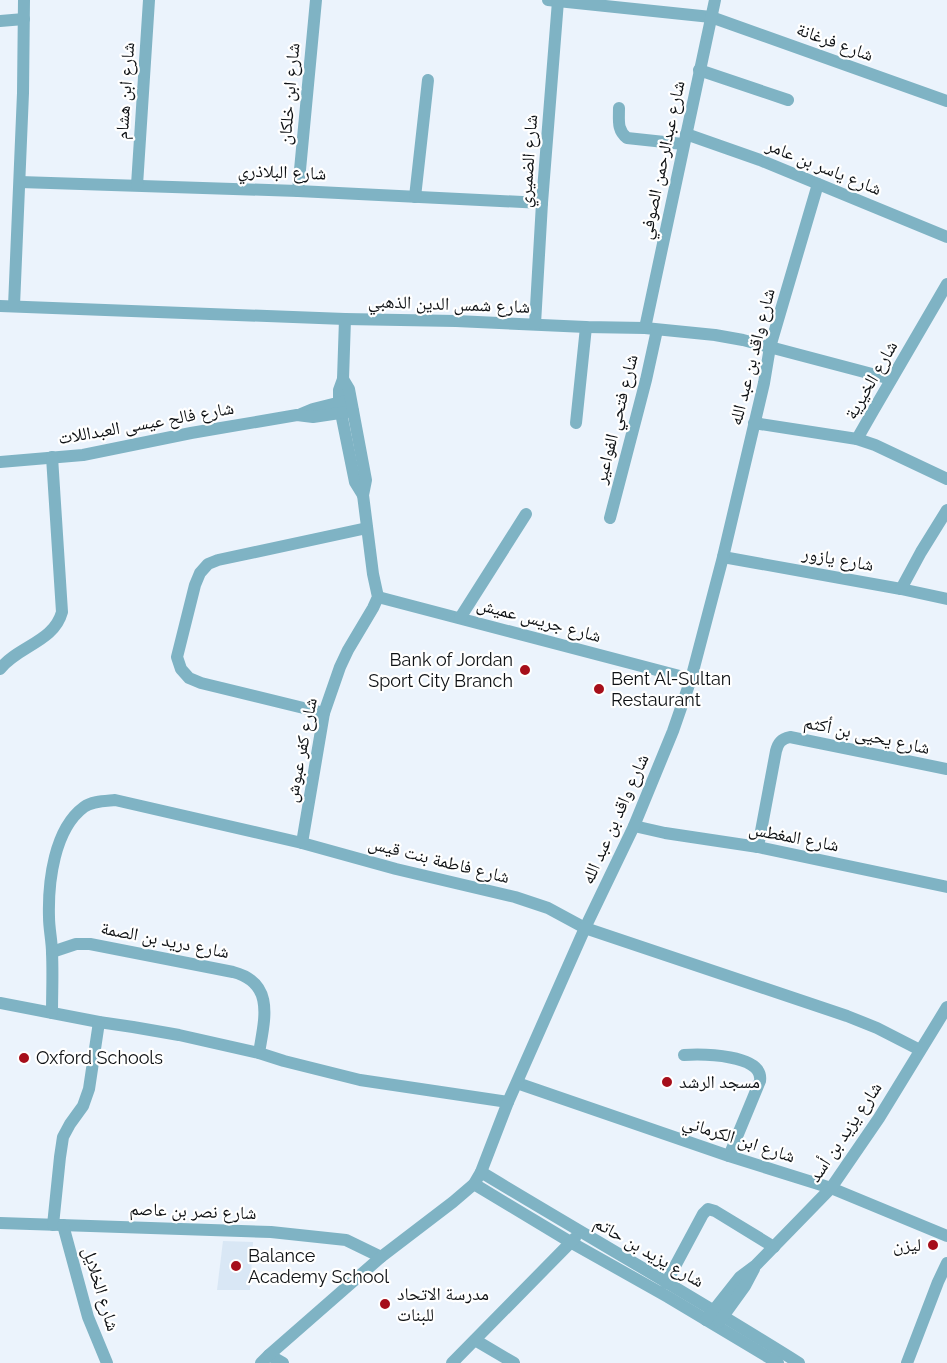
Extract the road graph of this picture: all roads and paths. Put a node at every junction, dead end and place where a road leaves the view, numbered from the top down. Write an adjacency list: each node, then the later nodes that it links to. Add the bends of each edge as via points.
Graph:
1 (25, 0): 7 (street)
2 (149, 0): 17 (street, شارع ابن هشام)
3 (316, 0): 18 (street, شارع ابن خلكان)
4 (715, 0): 6 (street, شارع عبدالرحمن الصوفي)
5 (553, 1): 6 (street, شارع فرغانة); 20 (street, شارع الضميري)
6 (711, 16): 9 (street, شارع عبدالرحمن الصوفي); 12 (street, شارع فرغانة)
7 (24, 19): 8 (street); 15 (street)
8 (0, 21)
9 (699, 70): 11 (street); 14 (street, شارع عبدالرحمن الصوفي)
10 (428, 80): 19 (street)
11 (788, 100)
12 (947, 101)
13 (619, 108): 14 (street, شارع ياسر بن عامر, via 618,124 627,138)
14 (685, 139): 16 (street, شارع ياسر بن عامر, via 760,160); 28 (street, شارع عبدالرحمن الصوفي)
15 (20, 182): 17 (street, شارع البلاذري); 24 (street)
16 (818, 184): 21 (street, شارع ياسر بن عامر); 29 (street, شارع واقد بن عبد الله)
17 (137, 185): 18 (street, شارع البلاذري)
18 (298, 191): 19 (street, شارع البلاذري)
19 (415, 197): 20 (street, شارع البلاذري)
20 (542, 203): 26 (street, شارع الضميري)
21 (947, 237)
22 (947, 284): 30 (street, شارع الخيرية)
23 (0, 306): 24 (street, شارع شمس الدين الذهبي)
24 (14, 306): 25 (street, شارع شمس الدين الذهبي)
25 (345, 319): 26 (street, شارع شمس الدين الذهبي); 31 (street, via 343,380 349,389)
26 (535, 324): 27 (street, شارع شمس الدين الذهبي)
27 (585, 327): 28 (street, شارع شمس الدين الذهبي); 32 (street)
28 (651, 329): 29 (street, شارع شمس الدين الذهبي, via 715,335); 40 (street, شارع فتحي الفواعير, via 646,380)
29 (770, 347): 30 (street, شارع شمس الدين الذهبي); 33 (street, شارع واقد بن عبد الله)
30 (891, 379): 34 (street, شارع الخيرية)
31 (346, 407): 35 (street, شارع فالح عيسى العبداللات, via 313,409 297,416); 41 (street, via 366,480 363,495)
32 (576, 423)
33 (754, 423): 34 (street); 42 (street, شارع واقد بن عبد الله)
34 (857, 440): 37 (street, شارع الخيرية)
35 (51, 458): 36 (street, شارع فالح عيسى العبداللات); 47 (street, via 62,612 51,632)
36 (0, 462)
37 (947, 479)
38 (947, 510): 43 (street)
39 (526, 514): 46 (street)
40 (610, 518)
41 (367, 528): 44 (street); 49 (street, via 208,564 195,585 177,657 189,678)
42 (723, 557): 43 (street, شارع يازور); 48 (street, شارع واقد بن عبد الله)
43 (901, 589): 45 (street, شارع يازور)
44 (378, 597): 46 (street, شارع جريس عميش); 49 (street, شارع كفر عبوش, via 340,667)
45 (947, 599)
46 (460, 618): 48 (street, شارع جريس عميش)
47 (0, 669)
48 (691, 679): 51 (street, شارع واقد بن عبد الله)
49 (324, 713): 52 (street, شارع كفر عبوش)
50 (947, 769): 53 (street, شارع يحيى بن أكثم, via 790,737 784,739 776,751)
51 (634, 826): 53 (street, شارع المغطس); 55 (street, شارع واقد بن عبد الله)
52 (302, 843): 55 (street, شارع فاطمة بنت قيس, via 515,897 548,908); 56 (street, شارع فاطمة بنت قيس, via 115,800 86,806 69,821 50,881)
53 (758, 847): 54 (street, شارع المغطس)
54 (947, 887)
55 (585, 928): 61 (street, شارع فاطمة بنت قيس, via 847,1016); 64 (street, شارع واقد بن عبد الله)
56 (52, 952): 59 (street); 62 (street, شارع دريد بن الصمة, via 90,944 241,974 255,983 265,1001)
57 (0, 1003): 59 (street)
58 (947, 1007): 61 (street, شارع يزيد بن أسد)
59 (52, 1013): 60 (street)
60 (99, 1022): 62 (street); 71 (street, شارع الخلايل, via 89,1089 63,1137)
61 (920, 1050): 69 (street, شارع يزيد بن أسد)
62 (259, 1053): 65 (street, via 360,1080)
63 (684, 1055): 66 (street, via 738,1060 759,1071 760,1081)
64 (517, 1083): 65 (street, شارع واقد بن عبد الله); 66 (street, شارع ابن الكرماني)
65 (508, 1102): 67 (street, شارع واقد بن عبد الله)
66 (729, 1156): 69 (street, شارع ابن الكرماني)
67 (481, 1172): 68 (street, شارع واقد بن عبد الله); 72 (street, شارع يزيد بن حاتم)
68 (474, 1184): 74 (street, شارع يزيد بن حاتم); 76 (street, شارع واقد بن عبد الله)
69 (831, 1188): 73 (street, شارع ابن الكرماني); 75 (street, شارع يزيد بن أسد)
70 (0, 1223): 71 (street, شارع نصر بن عاصم)
71 (58, 1225): 76 (street, شارع نصر بن عاصم, via 271,1232 351,1241); 82 (street, شارع الخلايل)
72 (580, 1232): 74 (street); 78 (street, شارع يزيد بن حاتم)
73 (947, 1236)
74 (572, 1243): 79 (street, شارع يزيد بن حاتم); 80 (street)
75 (774, 1247): 78 (street, via 708,1209); 79 (street, شارع يزيد بن أسد)
76 (381, 1257): 81 (street, شارع واقد بن عبد الله)
77 (947, 1263): 88 (street)
78 (666, 1283): 79 (street, شارع يزيد بن حاتم)
79 (715, 1318): 86 (street, شارع يزيد بن حاتم); 87 (street, شارع يزيد بن حاتم)
80 (475, 1340): 84 (street); 85 (street)
81 (265, 1359): 83 (street)
82 (107, 1363)
83 (283, 1363)
84 (452, 1363)
85 (514, 1363)
86 (778, 1363)
87 (798, 1363)
88 (907, 1363)

